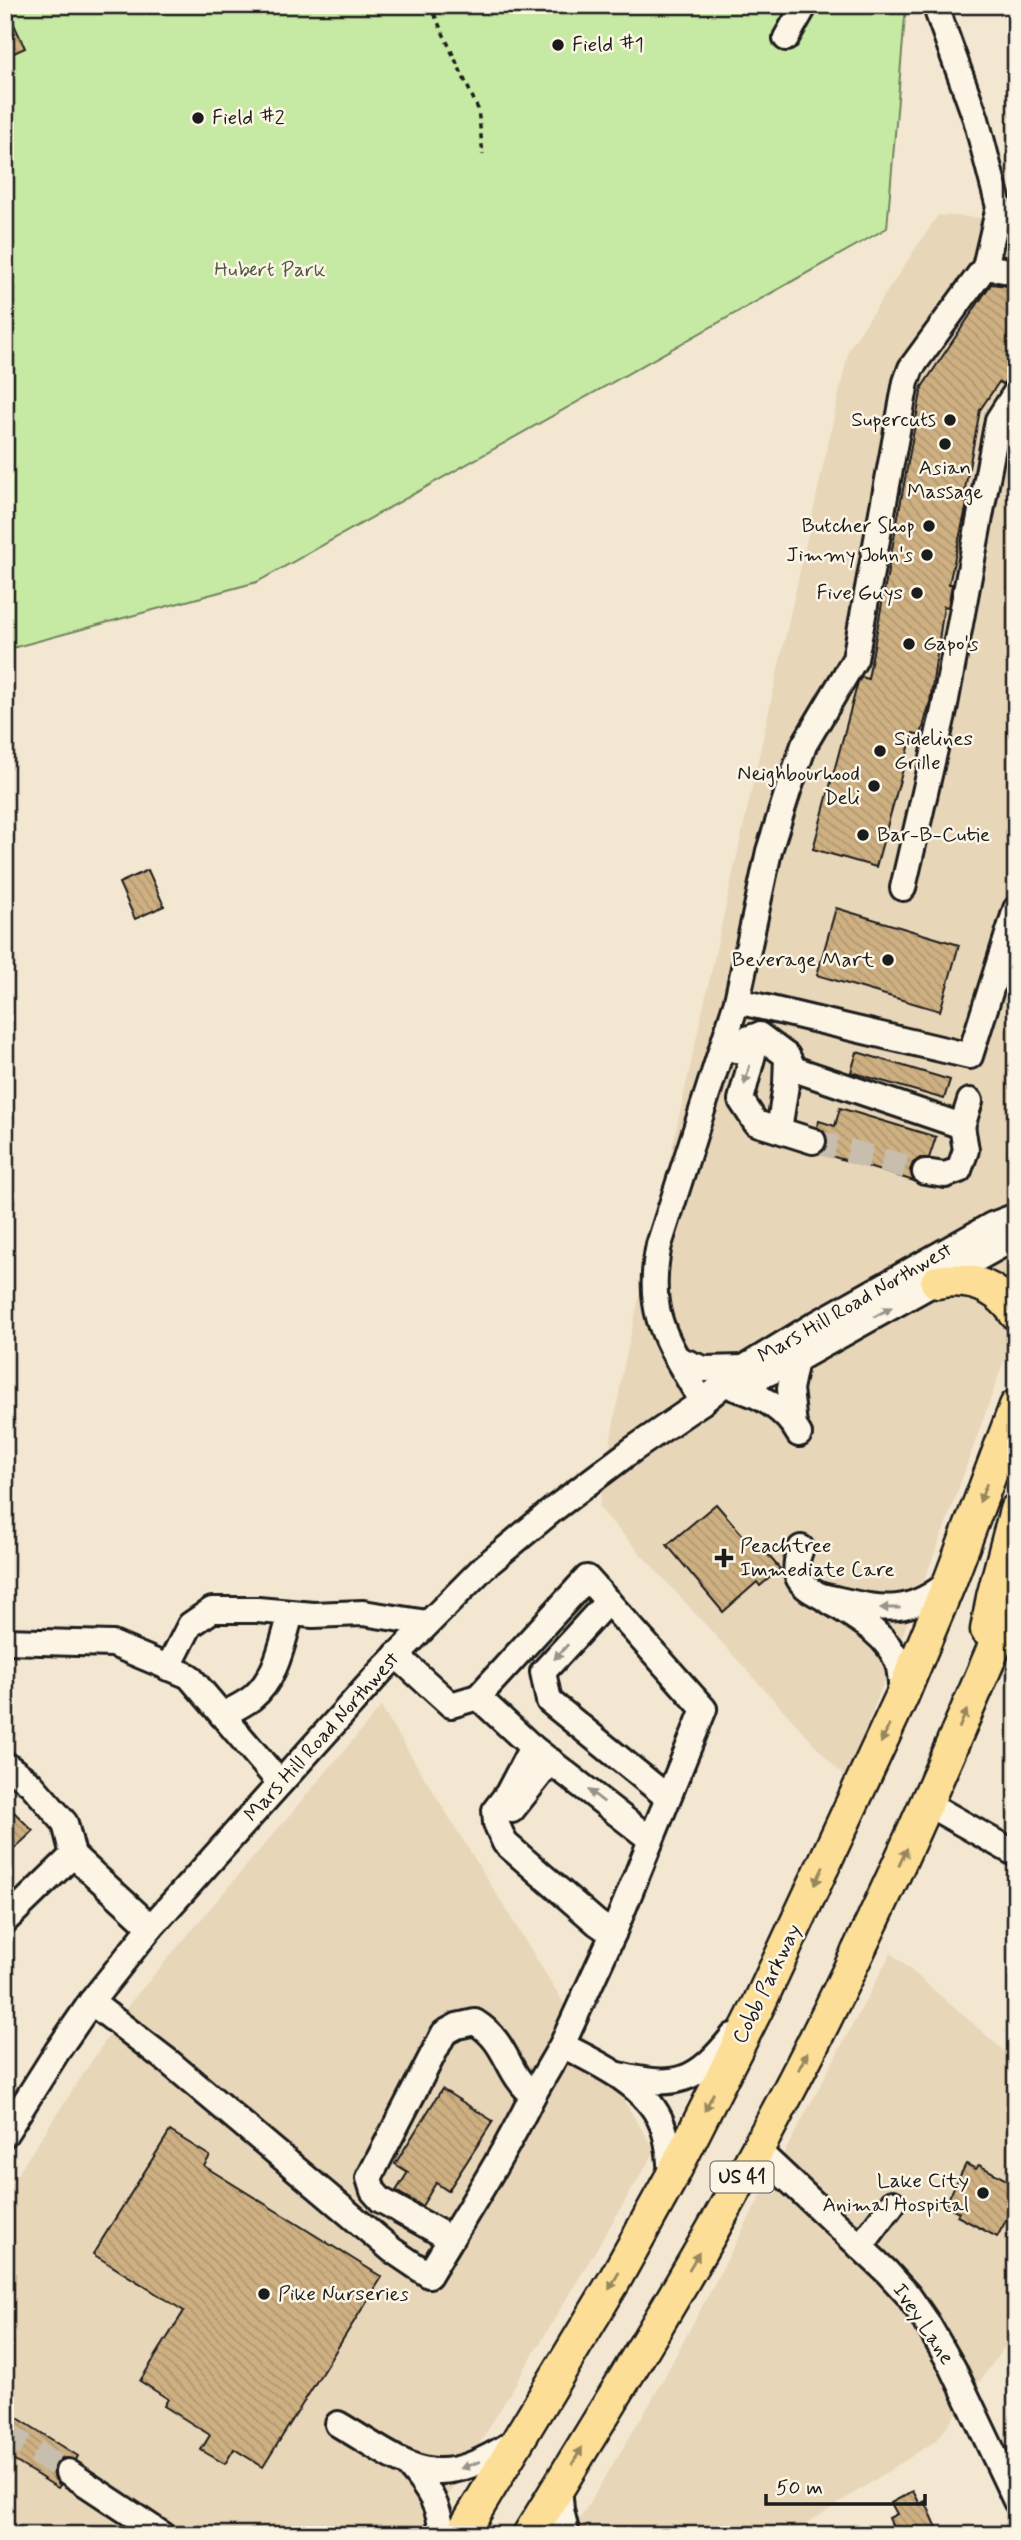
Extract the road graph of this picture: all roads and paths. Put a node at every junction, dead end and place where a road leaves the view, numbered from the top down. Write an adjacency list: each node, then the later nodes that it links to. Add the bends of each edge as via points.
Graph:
1 (430, 5): 5 (path, via 478,109)
2 (805, 5): 4 (street)
3 (937, 5): 6 (street, via 976,119 999,207)
4 (786, 38)
5 (484, 155)
6 (985, 267): 7 (street); 11 (street, via 911,368 906,382 855,659 804,745 796,768 769,850)
7 (1016, 272)
8 (1016, 392): 9 (street, via 998,420 944,710)
9 (903, 888)
10 (1015, 909): 11 (street, via 970,1056)
11 (737, 1001): 12 (street)
12 (723, 1047): 13 (street, via 759,1035); 16 (street, one-way to 16, via 753,1054 741,1100 757,1124); 23 (street, via 653,1273 660,1325)
13 (787, 1056): 15 (street, via 794,1069); 16 (street)
14 (970, 1101): 15 (street)
15 (962, 1126): 18 (street, via 966,1150 959,1170 945,1175)
16 (779, 1130): 17 (street)
17 (813, 1140)
18 (925, 1172)
19 (1016, 1216): 25 (street, Mars Hill Road Northwest, via 816,1324)
20 (1016, 1237): 21 (street, Mars Hill Road Northwest)
21 (937, 1282): 22 (main road, via 980,1284 1002,1296); 24 (street, Mars Hill Road Northwest, one-way to 21)
22 (1016, 1314)
23 (678, 1359): 25 (street); 26 (street)
24 (796, 1360): 25 (street, Mars Hill Road Northwest); 25 (street, via 790,1389 796,1429)
25 (739, 1378): 26 (street, Mars Hill Road Northwest)
26 (702, 1402): 35 (street, Mars Hill Road Northwest, via 555,1508 484,1567)
27 (1016, 1406): 30 (main road, Cobb Parkway / US 41, one-way to 30)
28 (1016, 1510): 40 (main road, via 993,1597)
29 (802, 1548): 32 (street, via 797,1576 807,1590)
30 (950, 1581): 32 (street, one-way to 32, via 916,1603 889,1609); 41 (main road, Cobb Parkway / US 41)
31 (1016, 1596): 40 (main road, US 41)
32 (821, 1597): 41 (street, via 886,1644 897,1662)
33 (608, 1601): 42 (street, via 587,1578); 47 (street, via 704,1709); 47 (street, one-way to 47, via 543,1672 549,1701)
34 (291, 1614): 35 (street, via 363,1613); 39 (street, via 212,1610 190,1626); 43 (street, via 275,1667 261,1689)
35 (427, 1623): 38 (street, Mars Hill Road Northwest)
36 (1016, 1639): 40 (street)
37 (5, 1641): 39 (street, via 113,1644)
38 (396, 1655): 42 (street, via 451,1704); 46 (street, Mars Hill Road Northwest)
39 (168, 1668): 43 (street, via 189,1676)
40 (985, 1670): 48 (main road, US 41, one-way to 40)
41 (902, 1696): 56 (main road, Cobb Parkway / US 41, one-way to 56)
42 (478, 1697): 44 (street)
43 (222, 1715): 46 (street)
44 (542, 1754): 49 (street, one-way to 44); 54 (street, via 495,1810 496,1823 505,1843)
45 (5, 1764): 51 (street, via 31,1784 65,1823)
46 (280, 1783): 53 (street, Mars Hill Road Northwest)
47 (667, 1797): 49 (street)
48 (928, 1804): 50 (street); 61 (main road, US 41, one-way to 48)
49 (650, 1839): 54 (street)
50 (1016, 1854)
51 (73, 1856): 52 (street); 53 (street)
52 (5, 1921)
53 (151, 1927): 55 (street, Mars Hill Road Northwest)
54 (605, 1928): 57 (street)
55 (91, 2003): 60 (street, Mars Hill Road Northwest); 64 (street, via 169,2062 392,2250 429,2275)
56 (757, 2008): 58 (street, via 713,2060 690,2077 669,2083); 62 (main road, Cobb Parkway / US 41, one-way to 62)
57 (562, 2045): 58 (street); 59 (street)
58 (619, 2075): 62 (street, via 654,2107 669,2148)
59 (533, 2095): 64 (street); 64 (street, via 521,2084 490,2031 475,2022 444,2033 369,2183 381,2200)
60 (5, 2134)
61 (757, 2150): 65 (street, Ivey Lane); 70 (main road, US 41, one-way to 61)
62 (671, 2178): 67 (main road, Cobb Parkway / US 41, one-way to 67)
63 (894, 2203): 65 (street)
64 (451, 2239)
65 (860, 2247): 71 (street, Ivey Lane, via 926,2320)
66 (338, 2424): 68 (street)
67 (523, 2435): 68 (street, one-way to 68, via 462,2469 446,2472); 74 (main road, Cobb Parkway / US 41)
68 (410, 2467): 73 (street, via 435,2503)
69 (68, 2472): 72 (street)
70 (559, 2486): 75 (main road, US 41); 76 (street)
71 (1016, 2501)
72 (163, 2535)
73 (442, 2535)
74 (461, 2535)
75 (529, 2535)
76 (567, 2535)

